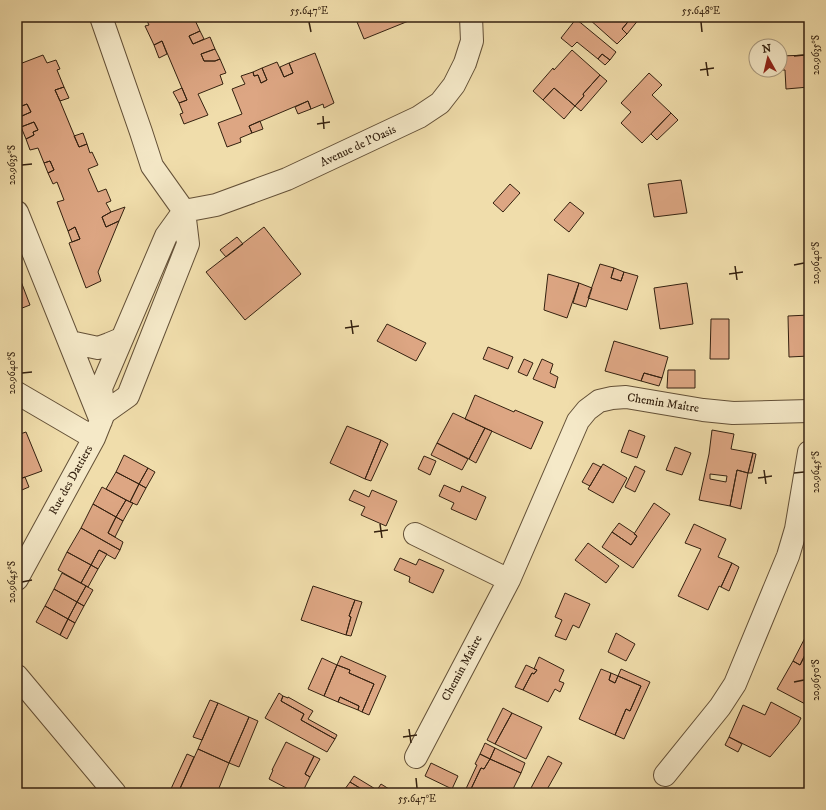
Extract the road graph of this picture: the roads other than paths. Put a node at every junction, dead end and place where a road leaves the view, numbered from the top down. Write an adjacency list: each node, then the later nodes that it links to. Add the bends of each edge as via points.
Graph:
1 (101, 17): 3 (street, via 152,166)
2 (471, 17): 3 (street, Avenue de l'Oasis, via 472,41 454,85 440,103 420,117 287,179 216,205)
3 (184, 211): 5 (street, via 166,236); 9 (street, via 188,244 128,396)
4 (17, 212): 6 (street)
5 (121, 339): 6 (street, via 98,348); 9 (street, via 101,388)
6 (70, 342): 9 (street)
7 (17, 392): 9 (street, Rue des Dattiers)
8 (809, 411): 13 (street, Chemin Maître, via 703,410 626,397 599,401 578,421)
9 (100, 424): 12 (street, Rue des Dattiers)
10 (809, 452): 16 (street, via 796,529 788,556 736,684)
11 (415, 534): 13 (street)
12 (17, 579)
13 (509, 580): 15 (street, Chemin Maître)
14 (17, 676): 17 (street)
15 (416, 757)
16 (665, 775)
17 (114, 793)

